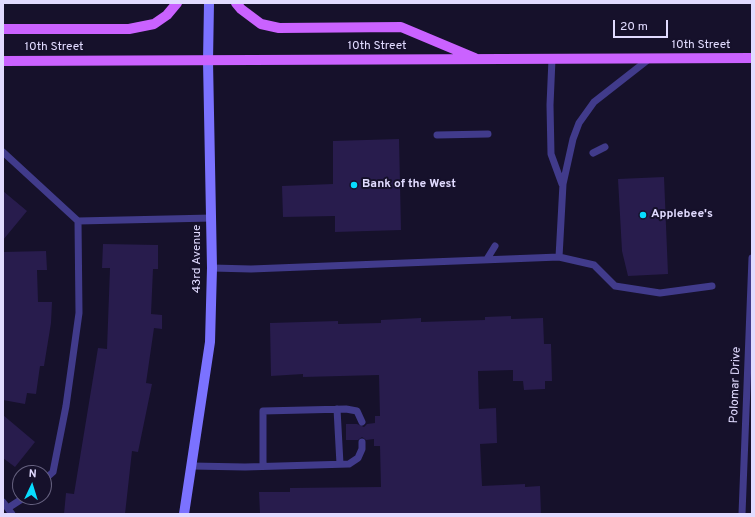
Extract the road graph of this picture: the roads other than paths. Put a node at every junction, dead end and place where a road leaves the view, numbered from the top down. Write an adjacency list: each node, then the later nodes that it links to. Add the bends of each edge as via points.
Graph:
1 (177, 3): 4 (main road, via 167,15 154,24 129,29)
2 (209, 3): 10 (street, 43rd Avenue)
3 (236, 3): 7 (main road, via 240,9 261,24 279,28 401,27)
4 (3, 30)
5 (752, 58): 6 (main road, 10th Street)
6 (649, 59): 8 (main road, 10th Street); 16 (lane, via 594,102 579,123)
7 (479, 60): 8 (main road, 10th Street); 10 (main road, 10th Street)
8 (552, 60): 16 (lane, via 552,154)
9 (3, 61): 10 (main road, 10th Street)
10 (208, 61): 17 (street, 43rd Avenue)
11 (488, 134): 12 (lane)
12 (438, 135)
13 (605, 147): 15 (lane)
14 (3, 152): 18 (lane)
15 (593, 153)
16 (562, 184): 21 (lane)
17 (212, 218): 18 (lane); 25 (street, 43rd Avenue)
18 (78, 221): 33 (lane, via 79,313 66,406)
19 (495, 246): 23 (lane)
20 (442, 252): 24 (lane)
21 (559, 257): 23 (lane); 26 (lane, via 594,265 615,286 660,292)
22 (752, 258): 37 (lane, Polomar Drive)
23 (487, 259): 24 (lane)
24 (445, 260): 25 (lane)
25 (212, 268): 31 (street, 43rd Avenue, via 210,342)
26 (712, 286)
27 (337, 409): 28 (lane, via 357,411); 30 (lane); 32 (lane, via 263,411)
28 (362, 422)
29 (362, 442): 30 (lane, via 358,458 349,464)
30 (340, 464): 32 (lane)
31 (192, 466): 32 (lane); 36 (street, 43rd Avenue)
32 (263, 466)
33 (52, 473)
34 (3, 502): 35 (lane)
35 (10, 511)
36 (184, 514)
37 (742, 514)

